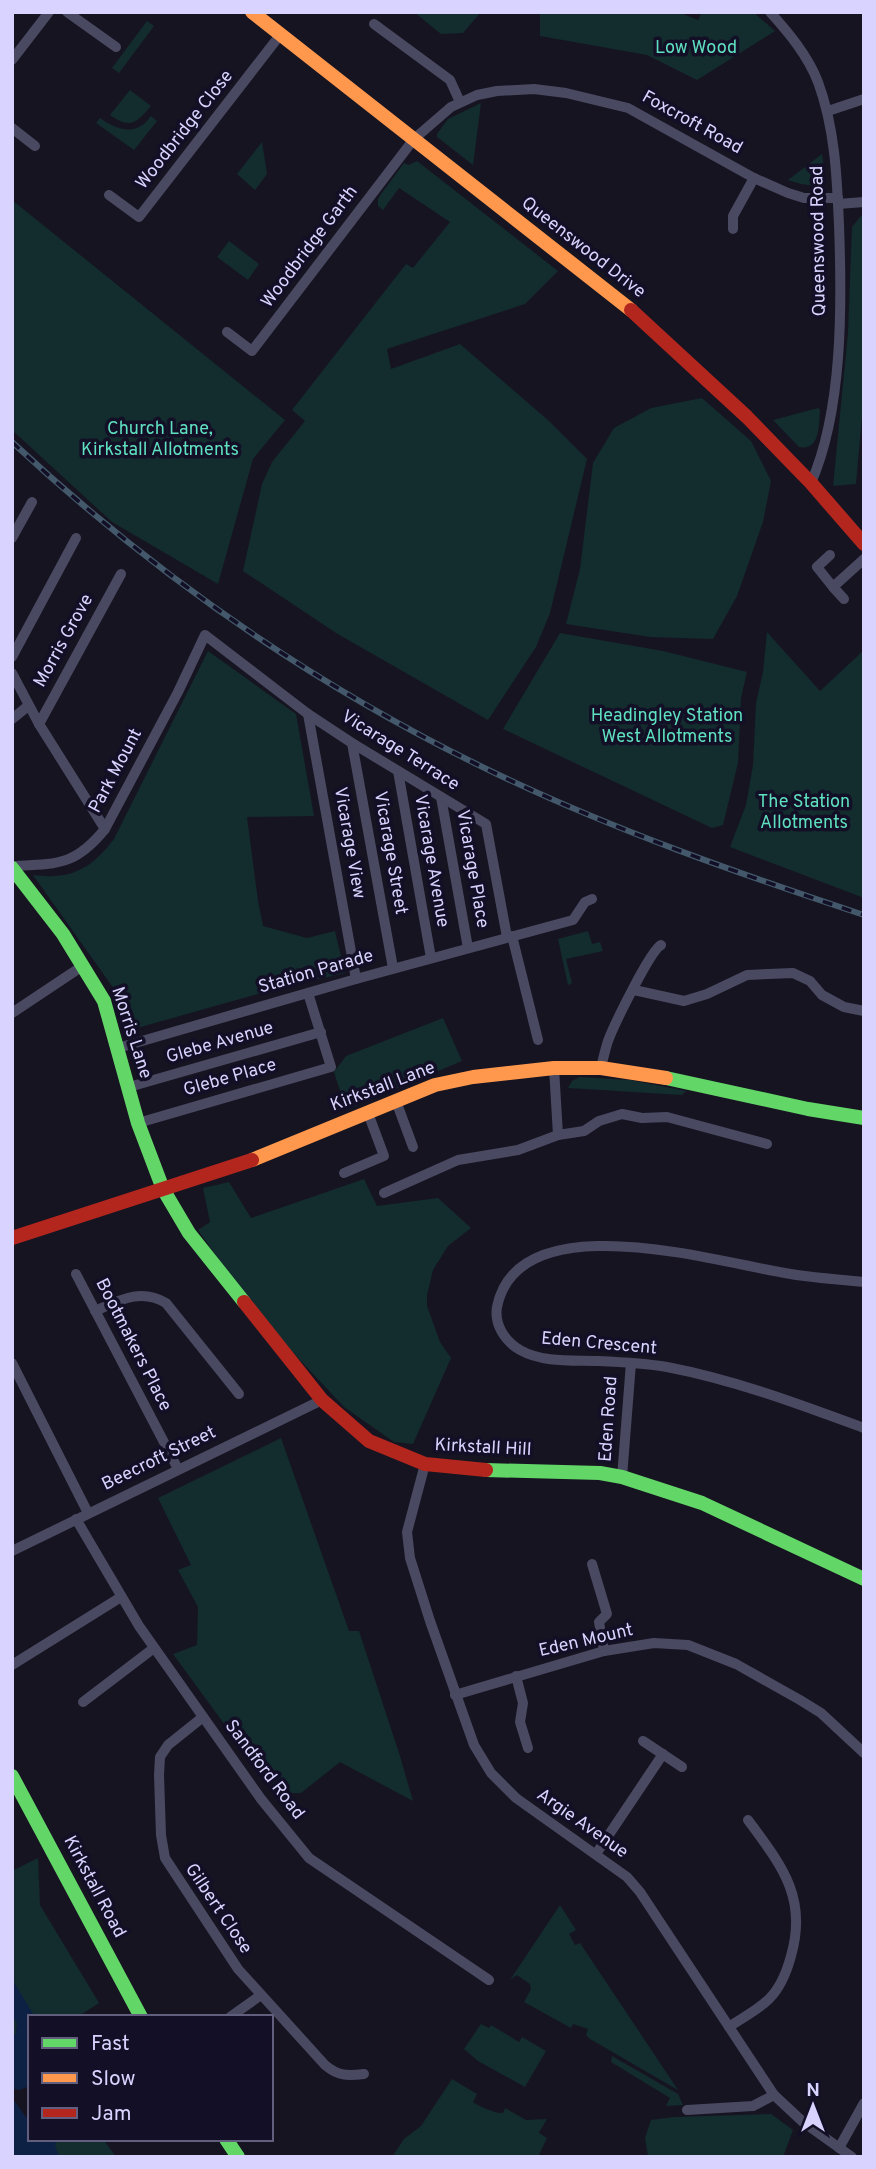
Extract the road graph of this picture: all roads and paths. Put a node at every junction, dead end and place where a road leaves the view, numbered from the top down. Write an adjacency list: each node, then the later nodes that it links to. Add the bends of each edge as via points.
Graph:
1 (49, 12): 8 (street)
2 (67, 12): 7 (street)
3 (252, 12): 6 (street, Queenswood Drive)
4 (770, 12): 11 (street, Queenswood Road, via 803,52)
5 (374, 23): 10 (street, via 450,79)
6 (280, 35): 13 (street, Queenswood Drive); 16 (street, Woodbridge Close, via 139,217)
7 (116, 47)
8 (12, 60)
9 (864, 99): 11 (street)
10 (460, 102): 13 (street, Foxcroft Road); 15 (street, Foxcroft Road, via 514,89 593,98 628,108)
11 (828, 111): 17 (street, Queenswood Road)
12 (12, 128): 14 (street)
13 (414, 139): 20 (street, Woodbridge Garth, via 252,351); 21 (street, Queenswood Drive, via 640,317)
14 (36, 146)
15 (754, 178): 17 (street, Foxcroft Road, via 804,198); 19 (street, via 733,216)
16 (109, 195)
17 (838, 201): 18 (street, Foxcroft Road); 21 (street, Queenswood Road, via 837,360 829,423)
18 (864, 202)
19 (733, 229)
20 (226, 332)
21 (811, 483): 25 (street, Queenswood Drive)
22 (32, 502): 23 (street)
23 (12, 538)
24 (76, 538): 32 (street)
25 (864, 544)
26 (830, 555): 29 (street, via 817,567)
27 (864, 559): 29 (street)
28 (121, 575): 37 (street, Morris Grove)
29 (833, 587): 30 (street)
30 (844, 599)
31 (205, 635): 35 (street, Vicarage Terrace); 41 (street, Park Mount)
32 (12, 657)
33 (12, 673): 34 (street)
34 (28, 706): 36 (street); 37 (street)
35 (308, 714): 38 (street, Vicarage Terrace); 50 (street, Vicarage View)
36 (12, 719)
37 (38, 724): 41 (street)
38 (352, 743): 39 (street, Vicarage Terrace); 49 (street, Vicarage Street)
39 (398, 771): 40 (street, Vicarage Terrace); 47 (street, Vicarage Avenue)
40 (441, 797): 44 (street, Vicarage Terrace, via 486,824); 46 (street, Vicarage Place)
41 (105, 829): 42 (street, Park Mount, via 71,859)
42 (12, 867): 48 (street, Morris Lane)
43 (592, 899): 44 (street, Station Parade, via 573,920)
44 (510, 937): 46 (street, Station Parade); 56 (street, Vicarage Terrace)
45 (661, 944): 51 (street)
46 (468, 948): 47 (street, Station Parade)
47 (431, 958): 49 (street, Station Parade)
48 (84, 965): 54 (street); 57 (street, Morris Lane, via 104,1001)
49 (393, 968): 50 (street, Station Parade)
50 (356, 979): 52 (street, Station Parade)
51 (634, 990): 53 (street, via 684,1000 747,975 793,973 844,1007); 59 (street, via 608,1042)
52 (308, 993): 55 (street); 57 (street, Station Parade)
53 (864, 1011)
54 (12, 1013)
55 (321, 1032): 60 (street, Glebe Avenue); 64 (street, Glebe Place, via 331,1067)
56 (538, 1040)
57 (118, 1048): 60 (street, Morris Lane)
58 (554, 1068): 59 (street, Kirkstall Lane); 61 (street, Kirkstall Lane, via 473,1077 435,1085); 65 (street)
59 (601, 1068): 63 (street, Kirkstall Lane)
60 (129, 1087): 64 (street, Morris Lane)
61 (396, 1101): 62 (street, Kirkstall Lane); 67 (street)
62 (368, 1113): 68 (street, via 384,1156); 69 (street, Kirkstall Lane, via 239,1165)
63 (864, 1118)
64 (138, 1123): 69 (street, Morris Lane)
65 (558, 1135): 66 (street, via 584,1131 622,1114 667,1117); 70 (street, via 518,1150 458,1160)
66 (768, 1144)
67 (413, 1147)
68 (344, 1173)
69 (163, 1189): 71 (street, Kirkstall Lane); 78 (street, Kirkstall Hill, via 189,1233)
70 (384, 1193)
71 (12, 1238)
72 (76, 1273): 74 (street, Bootmakers Place)
73 (864, 1282): 76 (street, Eden Crescent, via 615,1245 555,1251 528,1262 509,1278 500,1296 497,1322 518,1349 552,1359)
74 (95, 1311): 77 (street, via 138,1295 158,1298); 81 (street, Bootmakers Place)
75 (12, 1363): 83 (street)
76 (631, 1363): 79 (street, Eden Crescent, via 728,1380); 82 (street, Eden Road)
77 (239, 1394)
78 (322, 1400): 80 (street, Kirkstall Hill, via 369,1441); 81 (street, Beecroft Street)
79 (864, 1428)
80 (425, 1464): 82 (street, Kirkstall Hill); 93 (street, Argie Avenue, via 407,1532 410,1558)
81 (178, 1469): 83 (street, Beecroft Street)
82 (622, 1477): 87 (street, Kirkstall Hill, via 702,1503)
83 (88, 1513): 84 (street, Beecroft Street)
84 (76, 1518): 85 (street, Beecroft Street); 88 (street, Sandford Road)
85 (12, 1551)
86 (592, 1564): 90 (street, via 607,1614 599,1622)
87 (864, 1579)
88 (121, 1597): 89 (street, Sandford Road); 91 (street)
89 (154, 1648): 94 (street); 95 (street, Sandford Road)
90 (604, 1651): 92 (street, Eden Mount); 98 (street, Eden Mount, via 671,1643 701,1649 754,1673 821,1713)
91 (12, 1665)
92 (516, 1676): 93 (street, Eden Mount); 97 (street, via 523,1703 520,1722)
93 (455, 1695): 103 (street, Argie Avenue, via 474,1745 491,1773 516,1798)
94 (83, 1702)
95 (203, 1717): 104 (street, Sandford Road, via 261,1800 309,1858); 105 (street, Gilbert Close, via 160,1757 163,1847 169,1867 237,1969)
96 (643, 1741): 99 (street)
97 (528, 1748)
98 (864, 1753)
99 (663, 1754): 100 (street); 103 (street)
100 (682, 1767)
101 (12, 1776): 106 (street, Kirkstall Road)
102 (748, 1820): 108 (street, via 788,1878 796,1931 789,1964 777,1989 765,2003)
103 (596, 1854): 108 (street, Argie Avenue, via 640,1892)
104 (489, 1980)
105 (261, 1995): 107 (street); 109 (street, Gilbert Close, via 335,2073 346,2077)
106 (140, 2015)
107 (233, 2015)
108 (729, 2027): 110 (street, Argie Avenue)
109 (363, 2074)
110 (774, 2095): 112 (street, via 753,2106); 114 (street, Argie Avenue)
111 (864, 2103): 114 (street)
112 (687, 2110)
113 (227, 2141): 115 (street)
114 (839, 2148): 116 (street, Argie Avenue)
115 (238, 2157)
116 (852, 2157)

